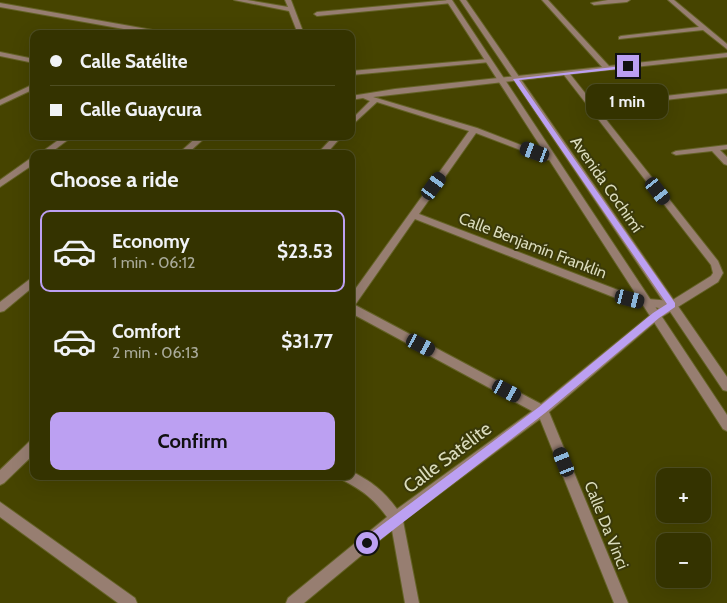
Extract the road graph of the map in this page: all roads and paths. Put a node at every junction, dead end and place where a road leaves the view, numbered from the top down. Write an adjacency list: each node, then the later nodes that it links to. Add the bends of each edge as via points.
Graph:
1 (236, 0): 10 (street)
2 (288, 0): 10 (street)
3 (462, 0): 24 (street, Avenida Cochimí)
4 (544, 0): 21 (street)
5 (627, 0): 8 (street)
6 (671, 0): 12 (street)
7 (449, 1): 11 (street); 20 (street, Avenida Cochimí)
8 (594, 3)
9 (0, 5): 13 (street)
10 (290, 9): 14 (street)
11 (317, 14)
12 (706, 28): 15 (street); 16 (street)
13 (141, 30)
14 (299, 30)
15 (621, 38)
16 (727, 47)
17 (0, 54): 19 (street)
18 (727, 55): 21 (street)
19 (30, 60)
20 (488, 61): 22 (street); 25 (street, Avenida Cochimí)
21 (608, 69): 23 (street)
22 (355, 73)
23 (566, 73): 24 (street); 52 (street, Calle Satélite, via 715,264 718,273 715,279)
24 (516, 79): 25 (street); 52 (street, Avenida Cochimí)
25 (500, 80): 28 (street); 44 (street, Avenida Cochimí)
26 (30, 88): 31 (street)
27 (727, 91): 32 (street)
28 (355, 97)
29 (355, 97): 30 (street)
30 (376, 99): 33 (street); 34 (street)
31 (0, 103)
32 (620, 103)
33 (355, 120)
34 (474, 130): 44 (street); 48 (street)
35 (63, 140): 40 (street)
36 (198, 140): 41 (street)
37 (334, 140): 42 (street)
38 (727, 147): 39 (street)
39 (714, 149): 43 (street); 45 (street)
40 (49, 150)
41 (187, 150)
42 (325, 150)
43 (676, 153)
44 (550, 158): 51 (street, Avenida Cochimí)
45 (727, 162)
46 (30, 163): 47 (street)
47 (0, 184)
48 (413, 215): 50 (street); 51 (street, Calle Benjamín Franklin)
49 (30, 283): 53 (street)
50 (355, 297)
51 (648, 304): 52 (street, Calle Benjamín Franklin); 55 (street, Avenida Cochimí)
52 (672, 305): 55 (street, Calle Satélite); 56 (street, Avenida Cochimí)
53 (0, 308)
54 (355, 310): 57 (street)
55 (656, 315): 57 (street, Calle Satélite); 58 (street, Avenida Cochimí)
56 (727, 386)
57 (542, 410): 63 (street, Calle Satélite); 67 (street, Calle Da Vinci)
58 (727, 425)
59 (30, 449): 60 (street)
60 (0, 479)
61 (355, 480): 63 (street, via 381,498)
62 (0, 509): 64 (street)
63 (396, 518): 65 (street, Calle Satélite); 66 (street)
64 (130, 603)
65 (293, 603)
66 (412, 603)
67 (621, 603)

